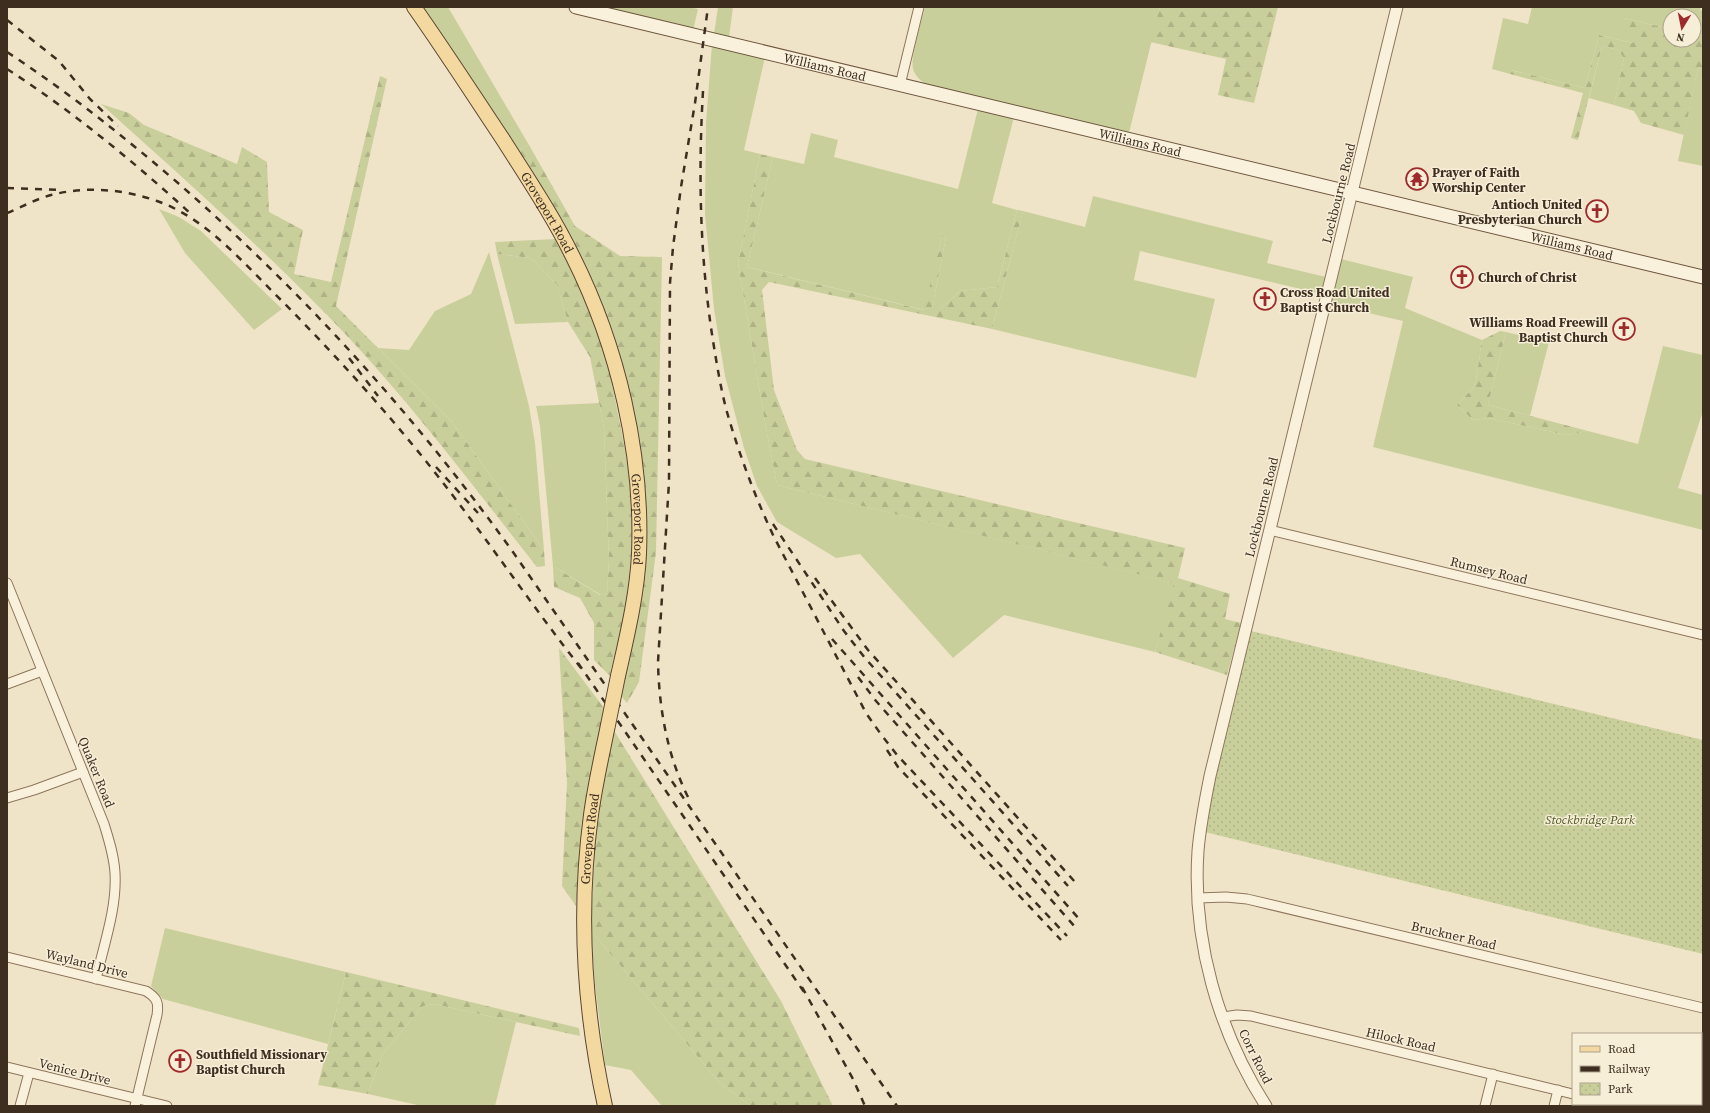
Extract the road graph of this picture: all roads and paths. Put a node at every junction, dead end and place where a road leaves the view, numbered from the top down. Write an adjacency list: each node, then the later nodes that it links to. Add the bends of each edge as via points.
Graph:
1 (414, 7): 28 (main road, Groveport Road, bridge, via 548,211 581,273 611,355 631,436 638,485 639,555 636,584 591,814 583,919 588,1006)
2 (576, 7): 5 (main road, Williams Road)
3 (919, 7): 5 (street)
4 (1397, 7): 6 (street, Lockbourne Road)
5 (900, 85): 6 (main road, Williams Road)
6 (1352, 194): 7 (main road, Williams Road); 8 (street, Lockbourne Road)
7 (1703, 277)
8 (1270, 530): 10 (street, Rumsey Road); 15 (street, Lockbourne Road, via 1206,798 1198,852)
9 (7, 583): 11 (street, Quaker Road)
10 (1703, 635)
11 (42, 671): 12 (street); 13 (street, Quaker Road)
12 (7, 684)
13 (83, 772): 14 (street); 17 (street, Quaker Road, via 104,824 115,872 112,914)
14 (7, 798)
15 (1198, 898): 18 (street, Bruckner Road, via 1247,899); 19 (street, Lockbourne Road, via 1207,964)
16 (7, 957): 17 (street, Wayland Drive)
17 (96, 979): 25 (street, Wayland Drive, via 146,991 157,1000 157,1015)
18 (1703, 1008)
19 (1223, 1018): 22 (street, Hilock Road, via 1244,1015); 29 (street, Corr Road, via 1241,1062)
20 (7, 1067): 21 (street, Venice Drive)
21 (29, 1072): 25 (street, Venice Drive); 26 (street)
22 (1493, 1074): 23 (street, Hilock Road); 30 (street)
23 (1558, 1090): 24 (street, Hilock Road); 31 (street)
24 (1572, 1094)
25 (136, 1103): 27 (street, Venice Drive)
26 (20, 1106)
27 (167, 1106)
28 (605, 1106)
29 (1266, 1106)
30 (1485, 1106)
31 (1554, 1106)

